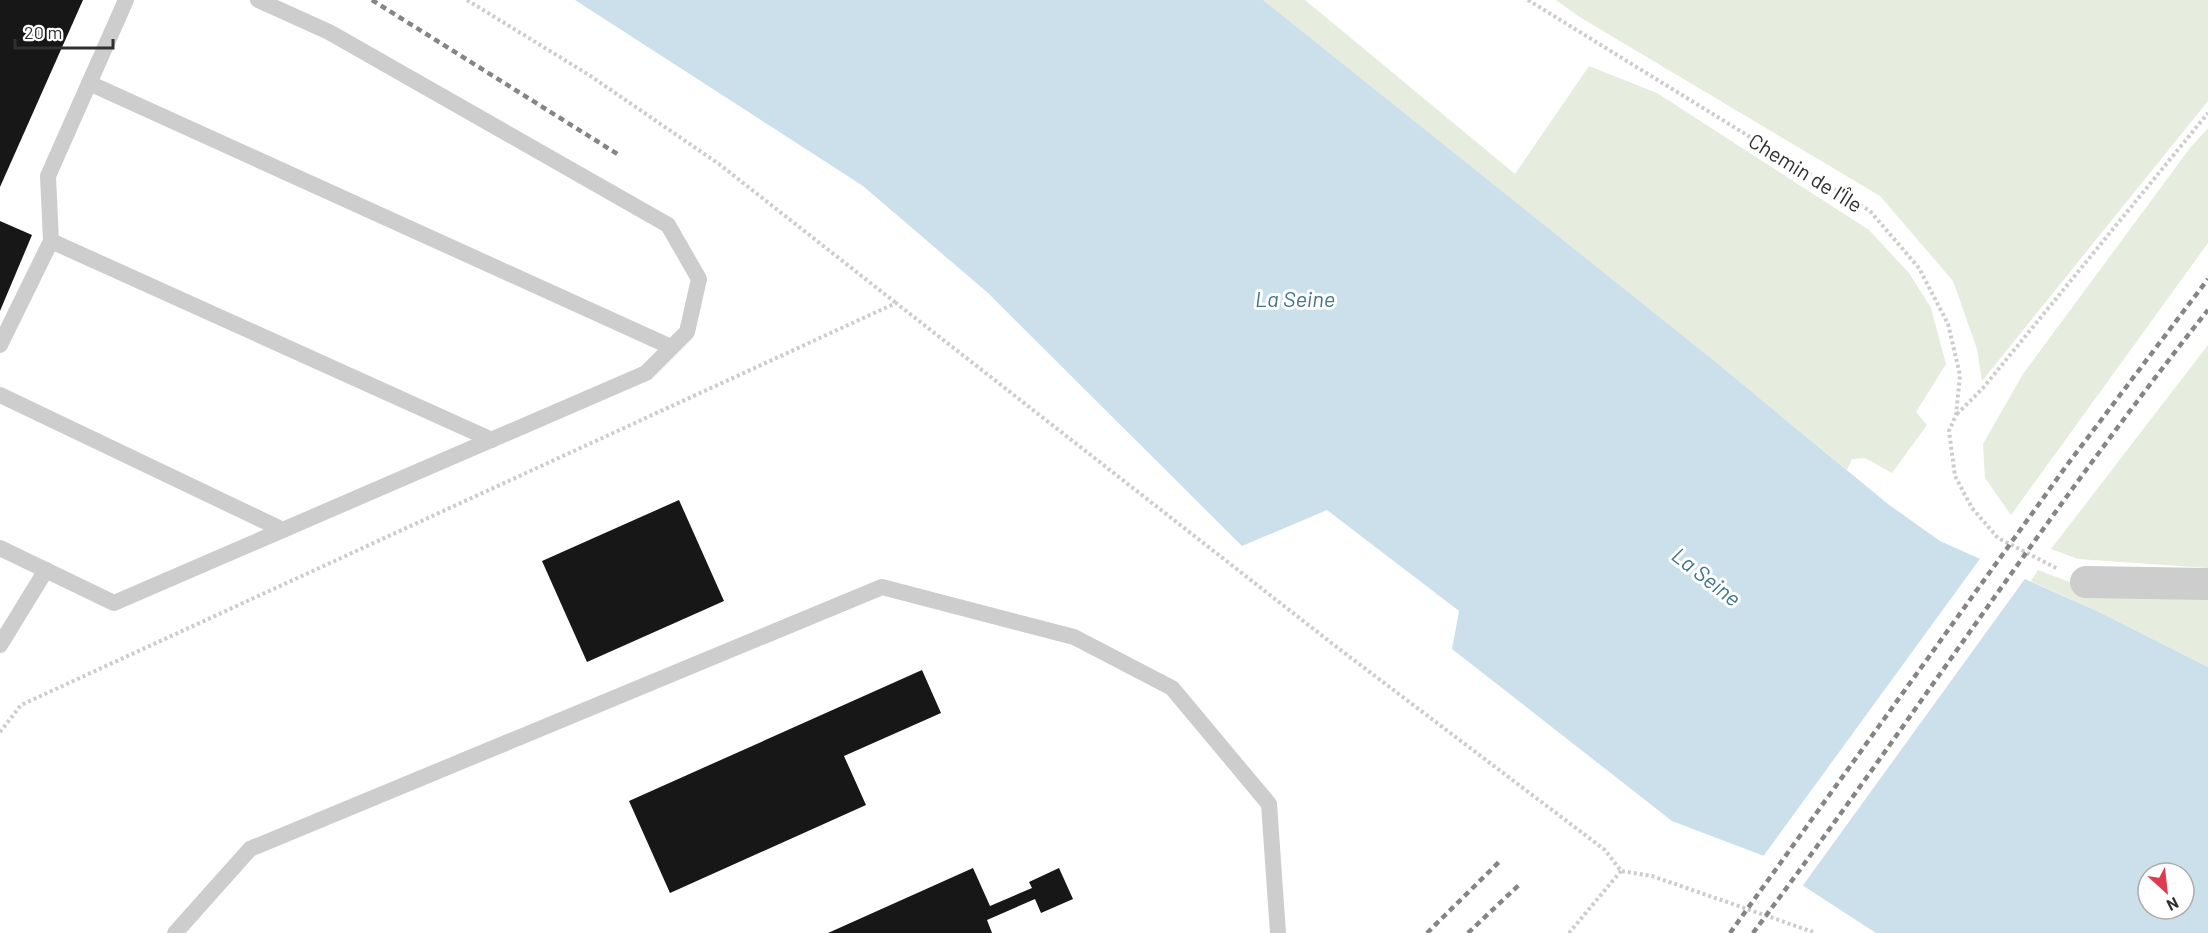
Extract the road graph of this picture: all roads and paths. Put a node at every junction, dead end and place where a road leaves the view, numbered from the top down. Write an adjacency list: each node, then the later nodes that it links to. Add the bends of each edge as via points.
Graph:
1 (126, 0): 5 (lane)
2 (258, 0): 10 (lane, via 329,32 668,225 699,279 687,332)
3 (467, 0): 8 (path, via 589,75 719,164)
4 (1528, 0): 12 (path, Chemin de l'Île, via 1870,211 1919,268 1948,324 1959,375)
5 (89, 83): 7 (lane, via 48,176); 10 (lane)
6 (2208, 113): 12 (path, via 1983,388)
7 (51, 241): 9 (lane); 13 (lane)
8 (896, 303)
9 (0, 345)
10 (671, 347): 13 (lane, via 646,373)
11 (0, 394): 14 (lane)
12 (1956, 415): 17 (path, Chemin de l'Île, via 1949,431 1955,476 1972,508 1998,538)
13 (492, 440): 14 (lane)
14 (283, 530): 16 (lane, via 114,603)
15 (0, 548): 16 (lane)
16 (46, 570): 19 (lane)
17 (2086, 582): 18 (street)
18 (2208, 584)
19 (0, 645)
20 (1621, 871): 23 (path)
21 (175, 933): 22 (lane, via 250,849 882,587 1074,637 1172,688 1269,804)
22 (1278, 933)
23 (1569, 933)

